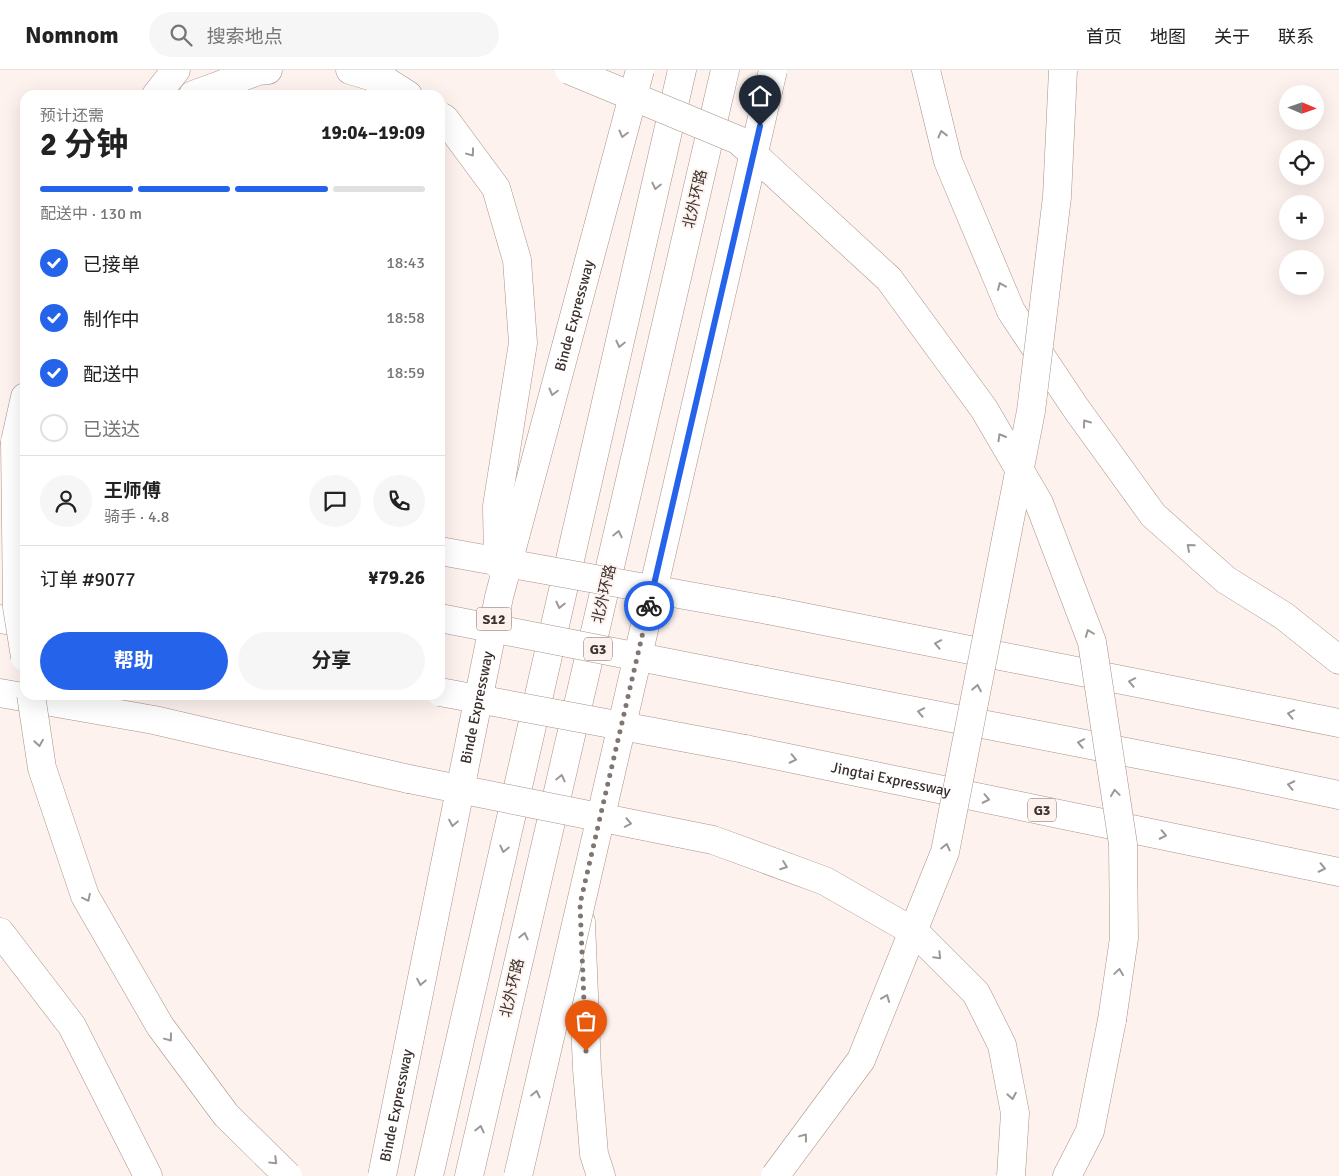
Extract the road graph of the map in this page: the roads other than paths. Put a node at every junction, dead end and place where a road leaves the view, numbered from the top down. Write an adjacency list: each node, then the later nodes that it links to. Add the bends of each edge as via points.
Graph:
1 (176, 70): 11 (highway)
2 (268, 70): 12 (highway)
3 (350, 70): 13 (highway, via 386,81)
4 (570, 70): 44 (highway, one-way to 4, bridge, via 1090,1131 1112,1020 1124,938 1123,844 1092,642 1039,503 984,409 889,279 738,140)
5 (640, 70): 19 (highway, Binde Expressway / S12, one-way to 19, bridge)
6 (682, 70): 38 (highway, one-way to 38)
7 (725, 70): 39 (highway, 北外环路, one-way to 7)
8 (773, 70): 33 (highway, bridge)
9 (926, 70): 24 (highway, one-way to 9, via 1284,616 1226,580 1153,515 1074,407 1011,311 948,161)
10 (1063, 70): 42 (highway, one-way to 10, bridge, via 861,1060 945,852 1032,411 1057,197)
11 (160, 90)
12 (207, 90)
13 (400, 90)
14 (445, 119): 19 (highway, one-way to 19, bridge, via 496,188 517,260 523,343 497,506)
15 (20, 420): 23 (highway, bridge, via 15,442)
16 (0, 547): 17 (highway)
17 (20, 550)
18 (445, 552): 30 (highway, one-way to 18, bridge, via 773,611)
19 (499, 597): 37 (highway, Binde Expressway / S12, one-way to 37, bridge)
20 (0, 619): 22 (highway)
21 (445, 619): 31 (highway, G3, one-way to 21, bridge)
22 (20, 622)
23 (20, 626)
24 (1339, 660)
25 (0, 693): 27 (highway, one-way to 27, bridge)
26 (445, 693): 32 (highway, Jingtai Expressway / G3, one-way to 32, bridge, via 745,749)
27 (20, 697)
28 (32, 700): 36 (highway, one-way to 36, bridge, via 42,768 85,896 160,1026 226,1115)
29 (40, 700): 43 (highway, one-way to 43, bridge, via 154,720 409,779 713,840 826,881 916,933 976,994 1002,1044 1015,1113)
30 (1339, 723)
31 (1339, 796)
32 (1339, 872)
33 (580, 904): 40 (highway, one-way to 33, bridge); 41 (highway, bridge, via 587,1069 594,1154)
34 (0, 932): 35 (highway, via 72,1026)
35 (148, 1176)
36 (288, 1176)
37 (382, 1176)
38 (429, 1176)
39 (469, 1176)
40 (518, 1176)
41 (601, 1176)
42 (775, 1176)
43 (1012, 1176)
44 (1067, 1176)

